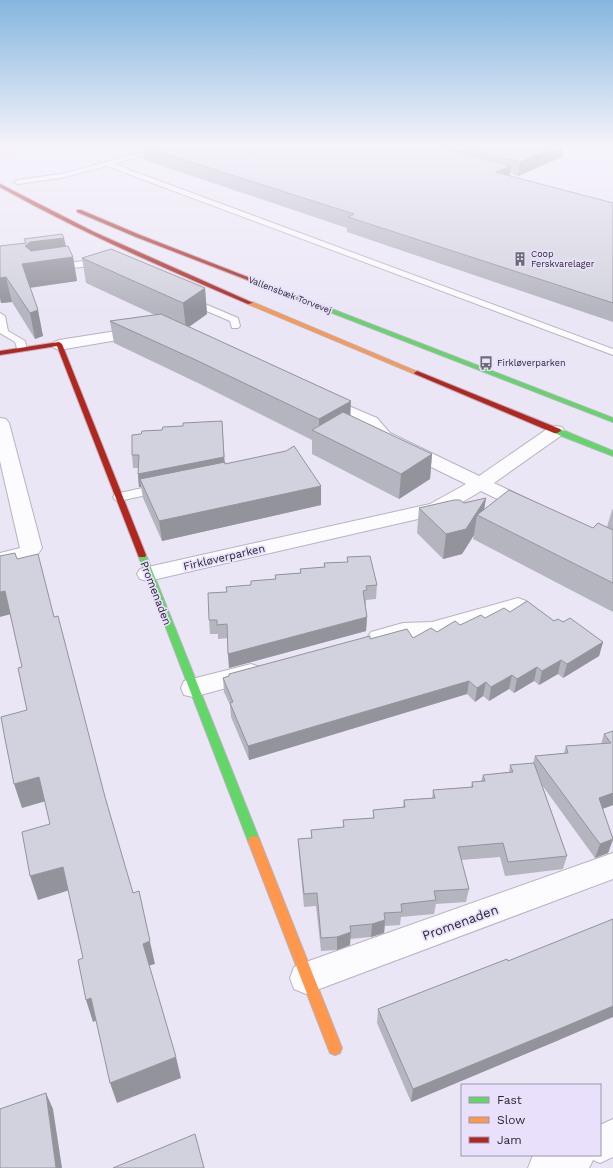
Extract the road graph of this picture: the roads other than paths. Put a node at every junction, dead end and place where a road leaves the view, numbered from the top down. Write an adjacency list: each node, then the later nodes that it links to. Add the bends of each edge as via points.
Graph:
1 (26, 202): 17 (street, Vallensbæk Torvevej, via 171,270)
2 (209, 202): 12 (lane)
3 (69, 206): 15 (street, Vallensbæk Torvevej, via 138,236 583,412)
4 (108, 264): 5 (lane, via 100,261)
5 (49, 268)
6 (181, 296): 8 (lane, via 235,320)
7 (0, 316): 11 (lane, via 4,332 20,341)
8 (235, 326)
9 (157, 330): 10 (street)
10 (59, 344): 11 (street); 21 (street, Promenaden)
11 (22, 349): 13 (street)
12 (613, 352)
13 (0, 353)
14 (306, 392): 19 (street, via 370,422 384,437)
15 (613, 420)
16 (0, 423): 23 (street, via 30,548 29,552)
17 (562, 427): 18 (street, Vallensbæk Torvevej); 19 (street, Firkløverparken)
18 (613, 454)
19 (481, 483): 22 (street); 24 (street, Firkløverparken, via 437,509)
20 (171, 486): 21 (lane)
21 (118, 497): 24 (street, Promenaden)
22 (544, 514)
23 (0, 560)
24 (148, 574): 28 (street, Promenaden)
25 (518, 606): 26 (street, via 432,630 403,632)
26 (358, 644)
27 (268, 668): 28 (street)
28 (193, 688): 30 (street, Promenaden)
29 (613, 866): 30 (street, Promenaden)
30 (306, 978): 31 (street, Promenaden)
31 (335, 1048)
32 (613, 1138): 33 (street)
33 (601, 1144)

